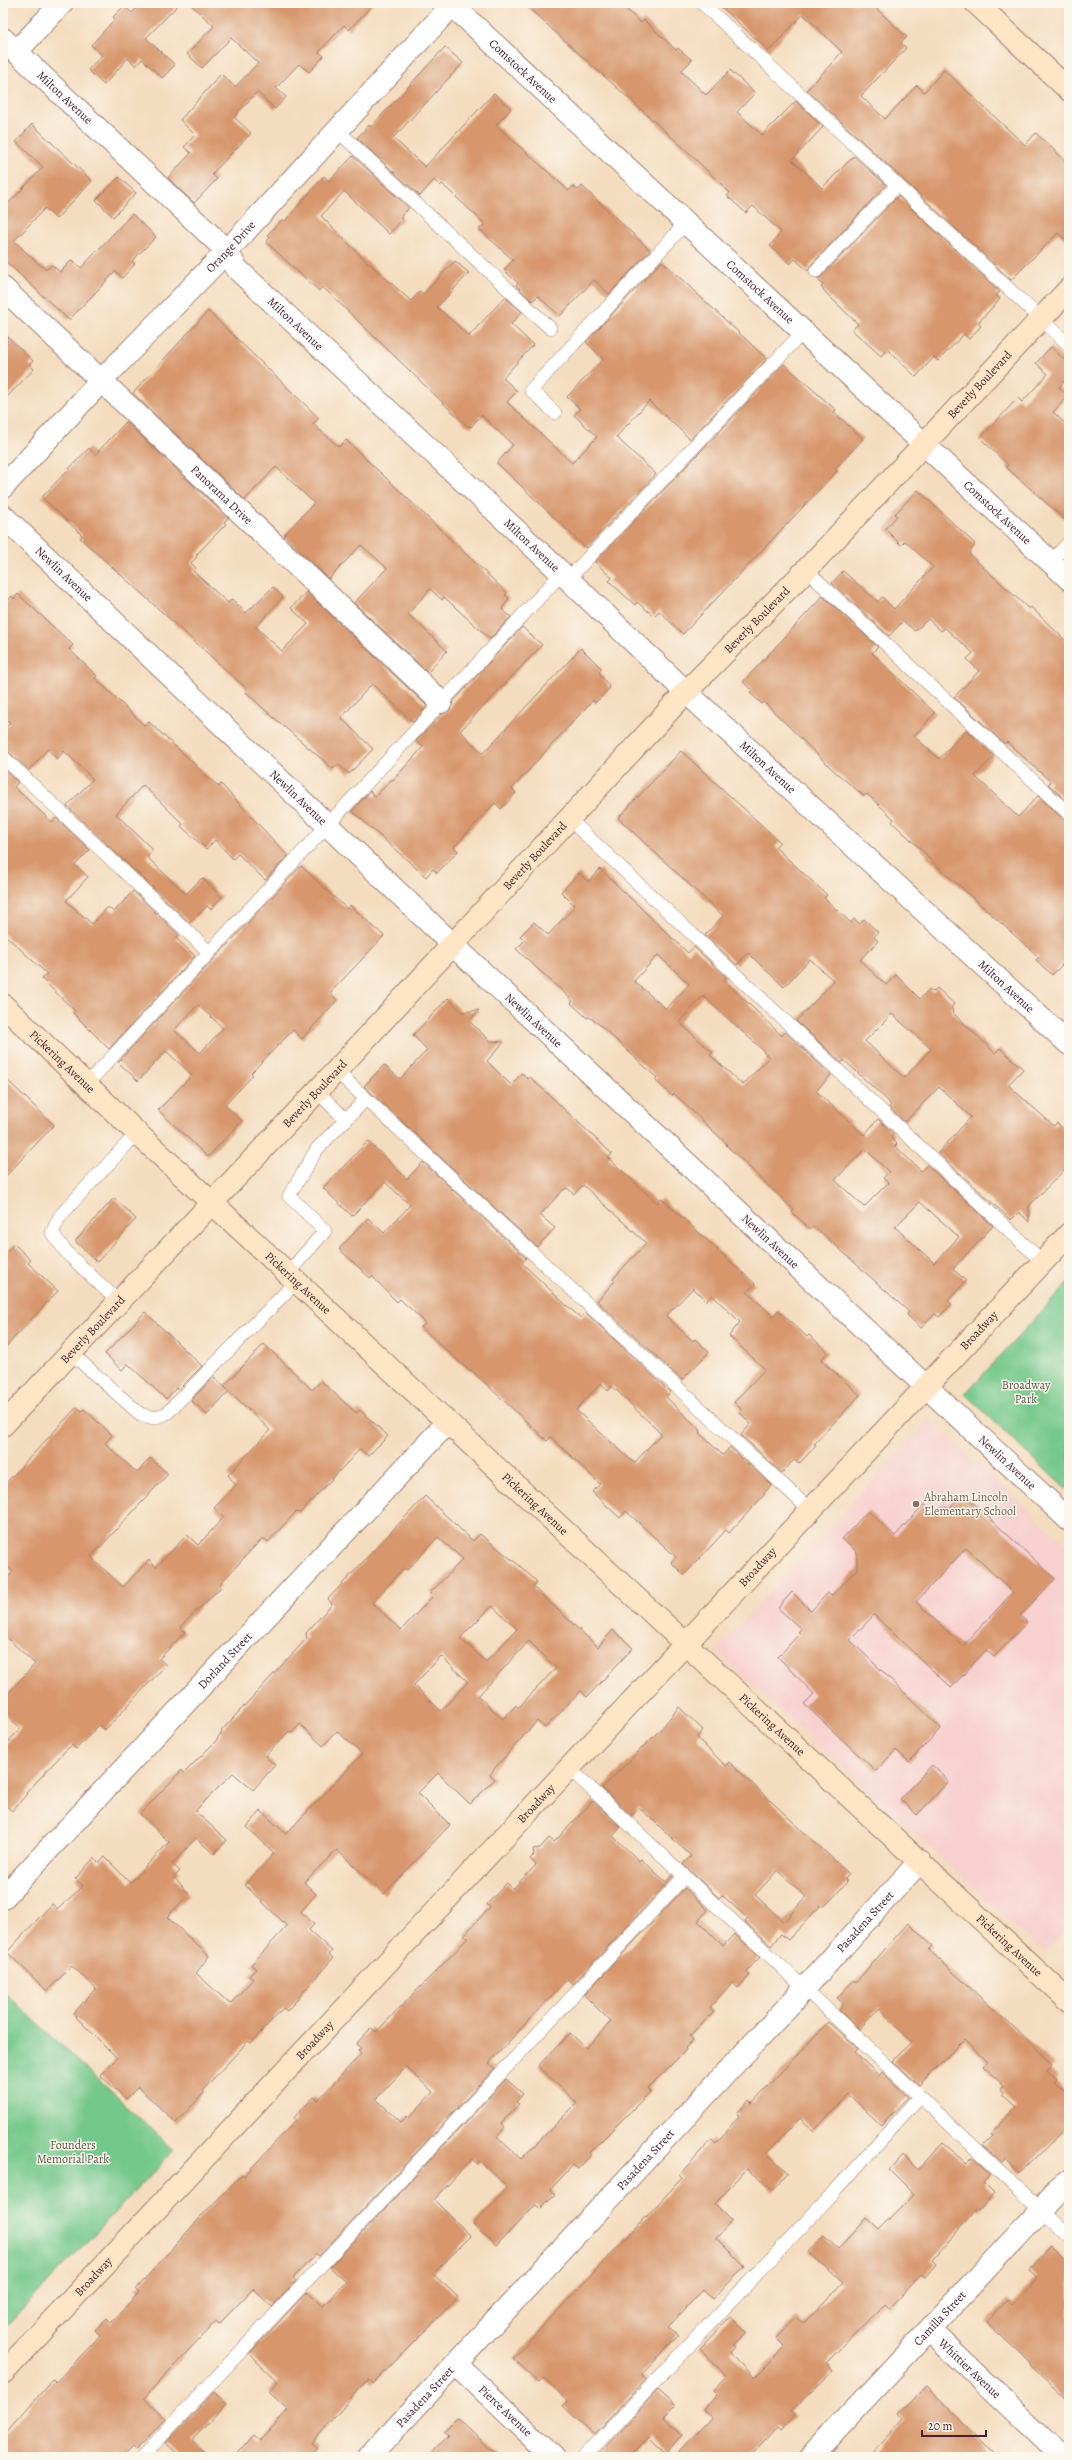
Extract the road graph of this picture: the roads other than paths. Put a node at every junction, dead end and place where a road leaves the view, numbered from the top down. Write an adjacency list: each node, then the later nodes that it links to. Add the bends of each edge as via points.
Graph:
1 (62, 3): 5 (street)
2 (702, 3): 8 (lane)
3 (976, 3): 6 (street)
4 (453, 4): 7 (street, Orange Drive); 9 (street, Comstock Avenue)
5 (10, 46): 10 (street, Milton Avenue)
6 (1069, 90)
7 (337, 130): 10 (street, Orange Drive); 15 (lane)
8 (897, 185): 11 (lane); 14 (lane)
9 (686, 222): 16 (street, Comstock Avenue); 19 (lane, via 531,390)
10 (227, 251): 18 (street, Orange Drive); 26 (street, Milton Avenue, via 236,268)
11 (816, 271)
12 (3, 288): 18 (street, Panorama Drive)
13 (1069, 289): 14 (street, Beverly Boulevard)
14 (1041, 319): 17 (lane); 20 (street, Beverly Boulevard)
15 (550, 328)
16 (804, 331): 20 (street, Comstock Avenue); 26 (lane)
17 (1069, 345)
18 (102, 380): 21 (street, Orange Drive); 29 (street, Panorama Drive)
19 (555, 412)
20 (925, 444): 24 (street, Comstock Avenue); 25 (street, Beverly Boulevard)
21 (3, 487)
22 (3, 516): 33 (street, Newlin Avenue)
23 (1069, 542): 24 (lane)
24 (1051, 562): 27 (street, Comstock Avenue)
25 (806, 570): 28 (street, Beverly Boulevard); 31 (lane)
26 (565, 576): 28 (street, Milton Avenue); 29 (lane)
27 (1069, 579)
28 (686, 692): 32 (street, Beverly Boulevard); 37 (street, Milton Avenue)
29 (441, 702): 33 (lane)
30 (3, 757): 35 (lane)
31 (1069, 814)
32 (569, 819): 34 (street, Beverly Boulevard); 46 (lane)
33 (327, 825): 34 (street, Newlin Avenue); 35 (lane)
34 (453, 945): 38 (street, Beverly Boulevard); 50 (street, Newlin Avenue)
35 (210, 952): 39 (lane)
36 (3, 1005): 39 (street, Pickering Avenue)
37 (1069, 1044)
38 (336, 1071): 40 (street, Beverly Boulevard); 41 (lane)
39 (86, 1085): 43 (street, Pickering Avenue)
40 (317, 1091): 42 (lane); 44 (street, Beverly Boulevard)
41 (366, 1099): 42 (lane); 53 (lane)
42 (346, 1120): 47 (lane, via 317,1149 289,1196 325,1231)
43 (137, 1133): 44 (street, Pickering Avenue); 48 (lane, via 60,1216 52,1233 68,1254)
44 (211, 1203): 47 (street, Pickering Avenue); 48 (street, Beverly Boulevard)
45 (1069, 1234): 46 (street, Broadway)
46 (1043, 1262): 50 (street, Broadway)
47 (292, 1278): 49 (lane, via 167,1413 154,1418 140,1414); 51 (street, Pickering Avenue)
48 (119, 1302): 49 (street, Beverly Boulevard)
49 (71, 1353): 52 (street, Beverly Boulevard)
50 (926, 1386): 53 (street, Broadway); 54 (street, Newlin Avenue)
51 (447, 1423): 55 (street, Pickering Avenue); 59 (street, Dorland Street)
52 (3, 1425)
53 (810, 1510): 55 (street, Broadway)
54 (1069, 1520)
55 (685, 1644): 56 (street, Broadway); 57 (street, Pickering Avenue)
56 (569, 1768): 58 (lane); 68 (street, Broadway)
57 (920, 1861): 60 (street, Pasadena Street); 61 (street, Pickering Avenue)
58 (685, 1876): 60 (lane); 69 (lane)
59 (3, 1898)
60 (805, 1988): 62 (lane); 67 (street, Pasadena Street)
61 (1069, 2001)
62 (920, 2096): 64 (lane); 72 (lane, via 835,2191)
63 (1069, 2180): 64 (street, Camilla Street)
64 (1041, 2210): 65 (lane); 66 (street, Camilla Street)
65 (1069, 2236)
66 (929, 2330): 73 (street, Camilla Street); 74 (street, Whittier Avenue)
67 (456, 2364): 70 (street, Pasadena Street); 71 (street, Pierce Avenue)
68 (3, 2373)
69 (142, 2457)
70 (369, 2457)
71 (554, 2457)
72 (584, 2457)
73 (810, 2457)
74 (1063, 2457)

